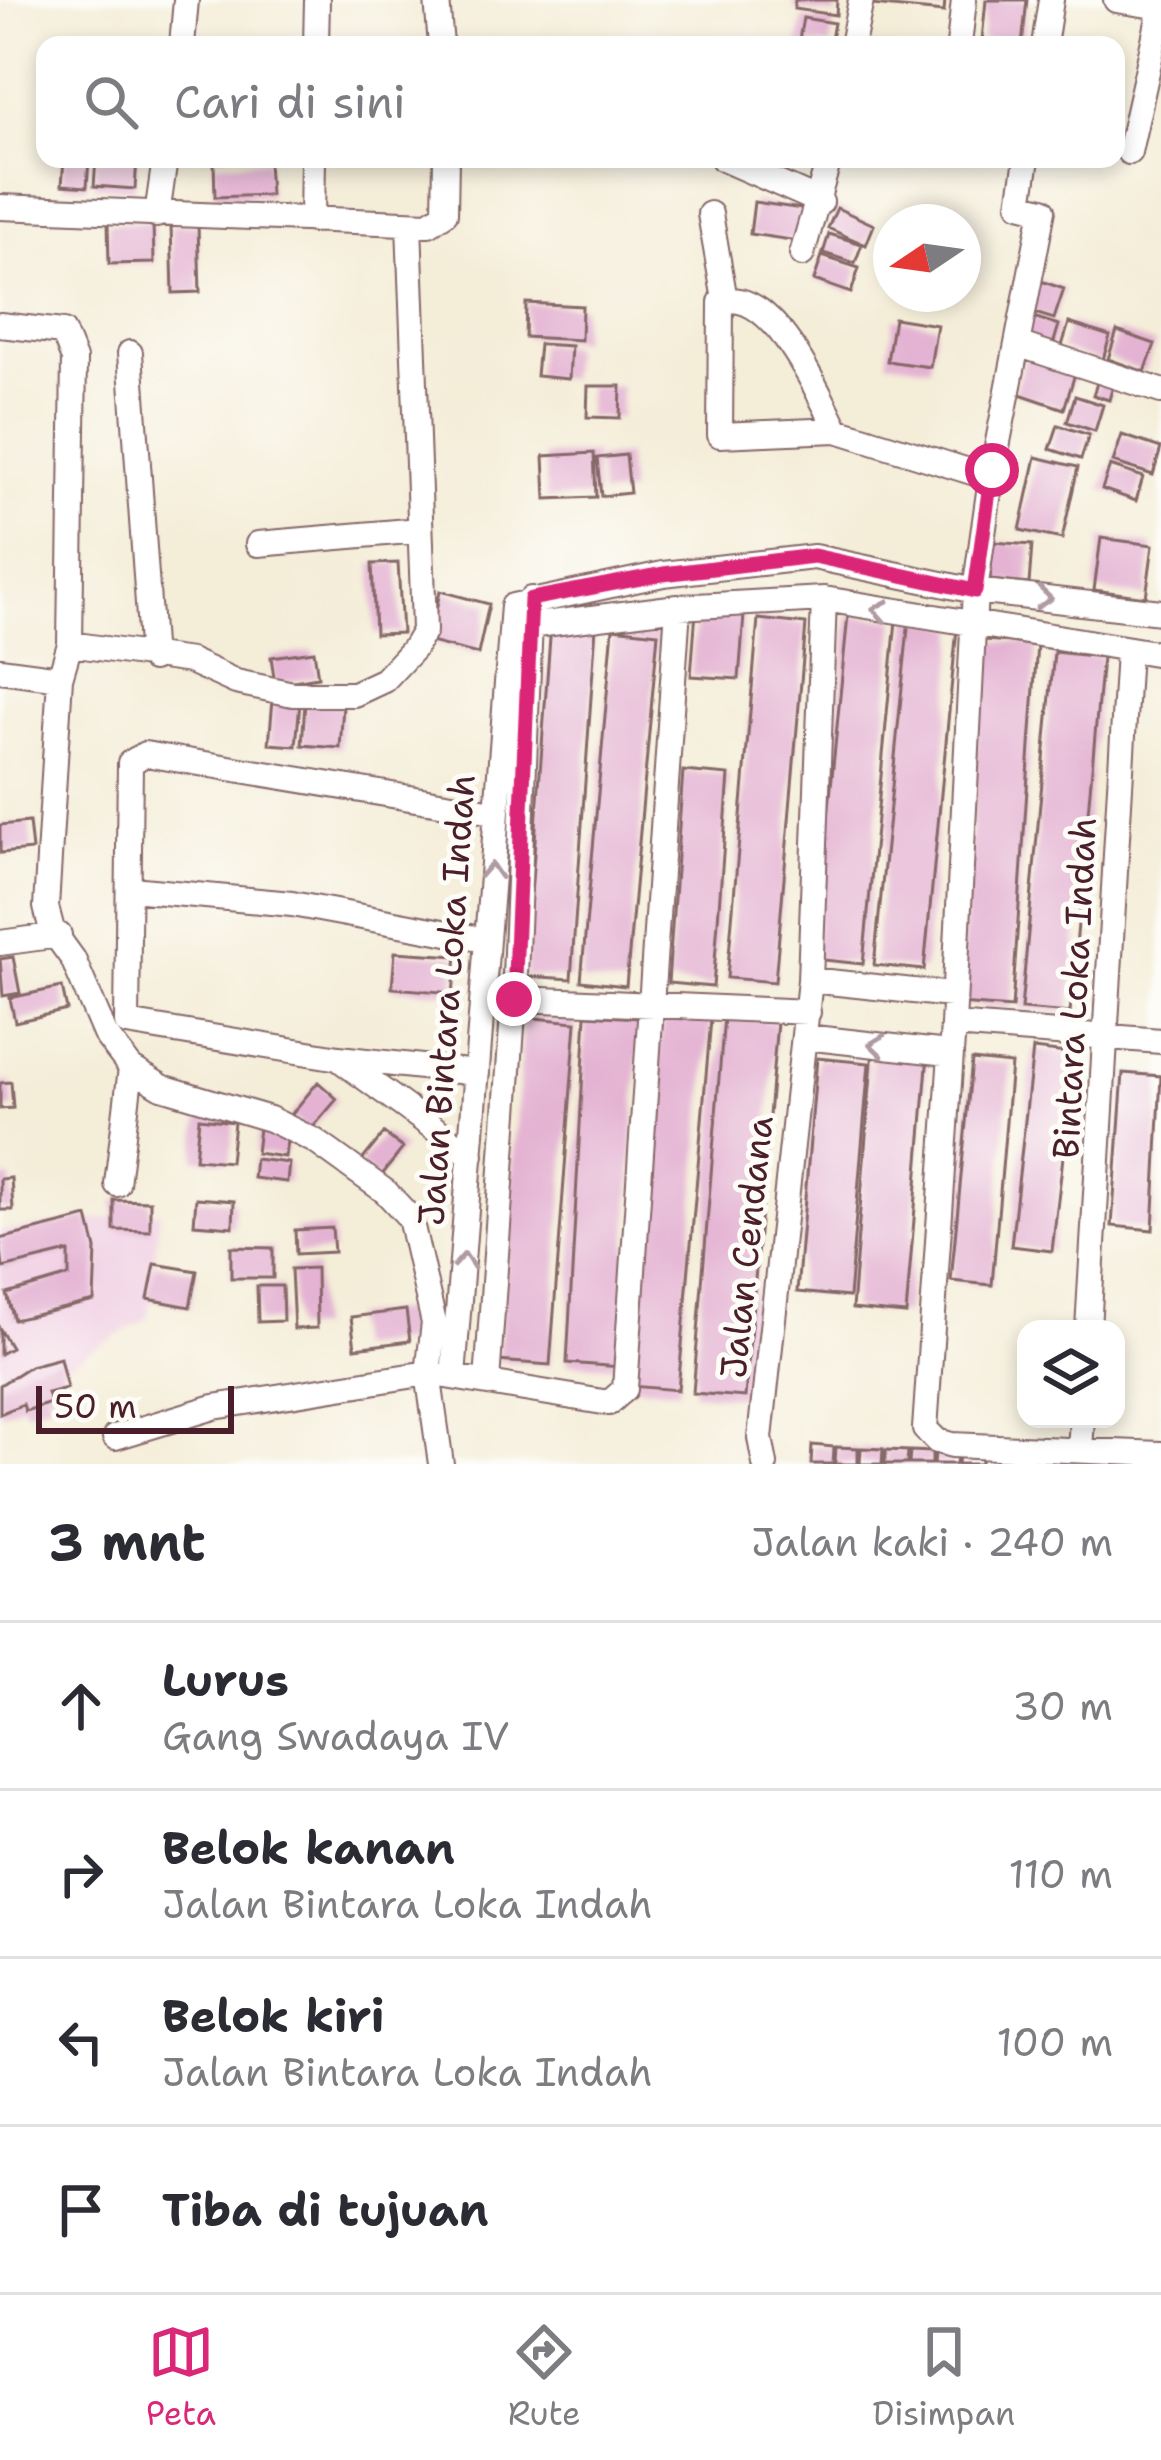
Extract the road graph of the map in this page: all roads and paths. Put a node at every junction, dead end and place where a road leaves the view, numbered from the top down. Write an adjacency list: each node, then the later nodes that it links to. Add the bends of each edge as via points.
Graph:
1 (186, 0): 9 (street)
2 (316, 0): 10 (street)
3 (437, 0): 11 (street)
4 (861, 0): 12 (street)
5 (964, 0): 13 (street)
6 (1051, 0): 14 (street)
7 (1116, 0): 8 (street)
8 (1161, 8): 15 (street)
9 (183, 36)
10 (316, 36)
11 (440, 36)
12 (854, 36)
13 (959, 36)
14 (1045, 36)
15 (1129, 152)
16 (164, 168): 25 (street)
17 (314, 168): 26 (street)
18 (446, 168): 27 (street, via 445,213)
19 (743, 168): 22 (street)
20 (827, 168): 22 (street)
21 (1026, 168): 31 (street, via 1020,204 1042,210)
22 (820, 202): 28 (street)
23 (0, 207): 25 (street)
24 (710, 214): 29 (street)
25 (157, 215): 26 (street)
26 (312, 220): 27 (street)
27 (409, 224): 36 (street)
28 (802, 254)
29 (725, 300): 34 (street, via 773,323 808,368); 34 (street, via 716,316 719,435)
30 (0, 325): 44 (street, via 55,329 72,345)
31 (1017, 344): 33 (street); 35 (street)
32 (130, 353): 47 (street)
33 (1161, 391)
34 (837, 430): 35 (street)
35 (991, 478): 38 (street)
36 (420, 530): 37 (street); 47 (street, via 424,631 368,690 293,694 190,661)
37 (258, 544)
38 (975, 591): 41 (street, one-way to 41); 42 (street, via 814,556 531,599 512,608); 43 (street)
39 (824, 599): 40 (street); 43 (street, one-way to 39); 55 (street, Jalan Cendana)
40 (678, 607): 42 (street); 59 (street)
41 (1161, 612)
42 (521, 627): 50 (street, Jalan Bintara Loka Indah); 58 (street, Jalan Bintara Loka Indah)
43 (974, 627): 45 (street); 56 (street)
44 (70, 644): 47 (street); 49 (street)
45 (1128, 651): 46 (street); 62 (street, Bintara Loka Indah)
46 (1161, 654)
47 (152, 659)
48 (0, 670): 49 (street)
49 (60, 678): 52 (street, via 46,907)
50 (494, 812): 51 (street, via 146,754 130,763); 53 (street, Jalan Bintara Loka Indah, one-way to 50)
51 (130, 889): 53 (street, via 292,904); 65 (street, via 127,1024)
52 (59, 935): 54 (street); 66 (street, via 105,1034)
53 (487, 940): 57 (street, Jalan Bintara Loka Indah)
54 (0, 943)
55 (810, 980): 56 (street); 60 (street, Jalan Cendana)
56 (951, 995): 61 (street)
57 (482, 997): 58 (street); 67 (street, Jalan Bintara Loka Indah)
58 (514, 999): 59 (street); 72 (street, Jalan Bintara Loka Indah)
59 (654, 1005): 60 (street); 72 (street, via 626,1389 609,1403)
60 (807, 1024): 64 (street, one-way to 60); 78 (street, Jalan Cendana, via 760,1438)
61 (953, 1025): 62 (street); 64 (street)
62 (1109, 1037): 63 (street); 70 (street, Bintara Loka Indah)
63 (1161, 1041)
64 (948, 1053): 75 (street, via 925,1429 952,1444)
65 (339, 1058): 67 (street); 68 (street)
66 (131, 1068): 69 (street); 71 (street, via 162,1087 270,1119 386,1192 410,1218 417,1241)
67 (477, 1072): 68 (street, Jalan Bintara Loka Indah)
68 (471, 1155): 71 (street, Jalan Bintara Loka Indah, one-way to 68)
69 (117, 1184)
70 (1089, 1320)
71 (441, 1375): 72 (street); 74 (street, via 214,1407); 77 (street)
72 (487, 1382)
73 (1081, 1428): 75 (street)
74 (115, 1437)
75 (1080, 1450): 76 (street)
76 (1161, 1454)
77 (441, 1464)
78 (765, 1464)

